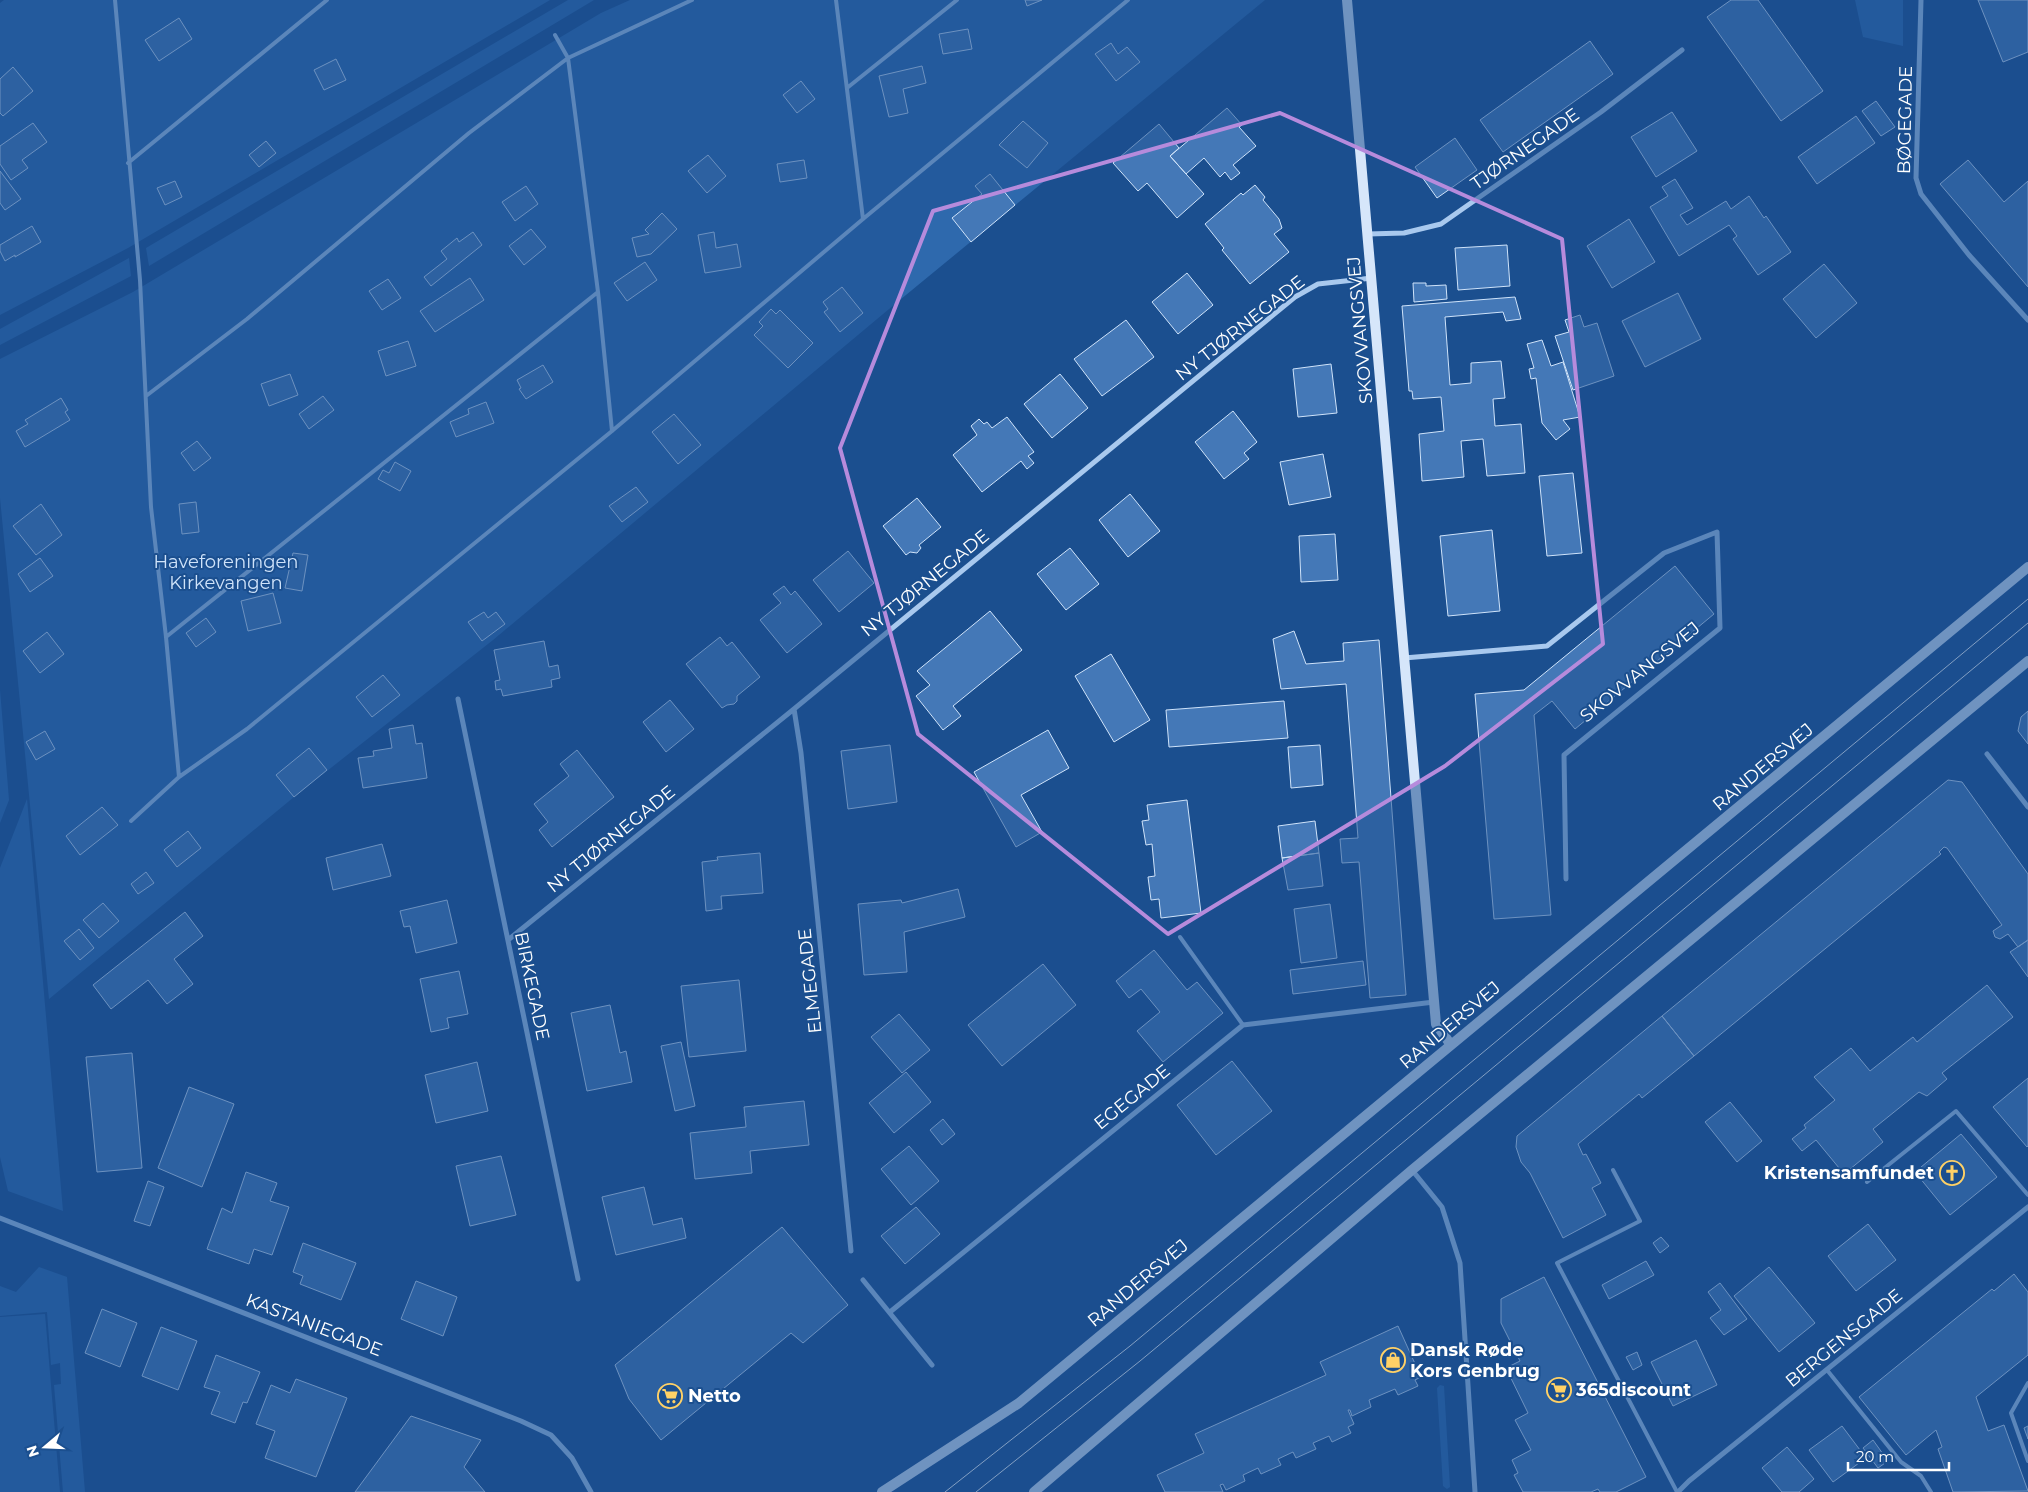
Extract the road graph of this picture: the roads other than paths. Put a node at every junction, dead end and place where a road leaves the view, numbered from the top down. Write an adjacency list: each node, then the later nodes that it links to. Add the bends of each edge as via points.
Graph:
1 (115, 0): 13 (lane)
2 (327, 0): 13 (lane)
3 (692, 0): 11 (lane)
4 (836, 0): 12 (lane)
5 (957, 0): 12 (lane)
6 (1128, 0): 14 (lane)
7 (1347, 0): 15 (street, SKOVVANGSVEJ)
8 (1921, 0): 18 (street, BØGEGADE, via 1916,178 1921,194 1969,255)
9 (555, 35): 11 (lane)
10 (1682, 50): 15 (street, TJØRNEGADE, via 1601,112 1440,224 1404,233)
11 (568, 58): 17 (lane); 19 (lane, via 469,133 247,319)
12 (847, 88): 14 (lane)
13 (128, 163): 19 (lane, via 140,280)
14 (862, 219): 20 (lane)
15 (1368, 234): 16 (street, SKOVVANGSVEJ)
16 (1372, 278): 23 (street, SKOVVANGSVEJ); 26 (street, NY TJØRNEGADE, via 1318,284 1294,298)
17 (598, 292): 20 (lane); 22 (lane)
18 (2028, 320)
19 (146, 396): 22 (lane, via 151,507)
20 (612, 431): 28 (lane, via 247,729)
21 (2028, 567): 36 (street, RANDERSVEJ)
22 (166, 637): 28 (lane)
23 (1404, 658): 31 (street, SKOVVANGSVEJ, via 1547,646 1664,553 1717,532 1720,628 1564,755); 34 (street, SKOVVANGSVEJ)
24 (2028, 662): 37 (street)
25 (458, 699): 33 (street, BIRKEGADE)
26 (794, 709): 33 (street, NY TJØRNEGADE); 43 (street, ELMEGADE)
27 (1987, 754): 29 (street)
28 (178, 777): 30 (lane)
29 (2028, 807)
30 (131, 822)
31 (1566, 879)
32 (1180, 937): 35 (lane)
33 (508, 940): 44 (street, BIRKEGADE)
34 (1434, 1002): 35 (street); 36 (street, SKOVVANGSVEJ, via 1436,1024)
35 (1243, 1025): 46 (street, EGEGADE)
36 (1451, 1045): 52 (street, RANDERSVEJ, via 1019,1403)
37 (1412, 1170): 53 (street); 54 (street, via 1442,1207 1460,1263)
38 (1613, 1170): 55 (lane, via 1640,1221 1557,1263)
39 (1867, 1182): 40 (lane, via 1956,1111)
40 (2028, 1196)
41 (2028, 1207): 48 (street, BERGENSGADE)
42 (0, 1218): 51 (street, KASTANIEGADE, via 521,1421 551,1435 572,1458)
43 (851, 1251)
44 (578, 1279)
45 (863, 1280): 46 (street)
46 (890, 1312): 47 (street)
47 (932, 1365)
48 (1827, 1370): 55 (street, BERGENSGADE); 56 (lane, via 1901,1462 1920,1476)
49 (2028, 1383): 50 (lane, via 2011,1413)
50 (2028, 1461)
51 (591, 1492)
52 (882, 1492)
53 (1034, 1492)
54 (1474, 1492)
55 (1677, 1492)
56 (1930, 1492)

